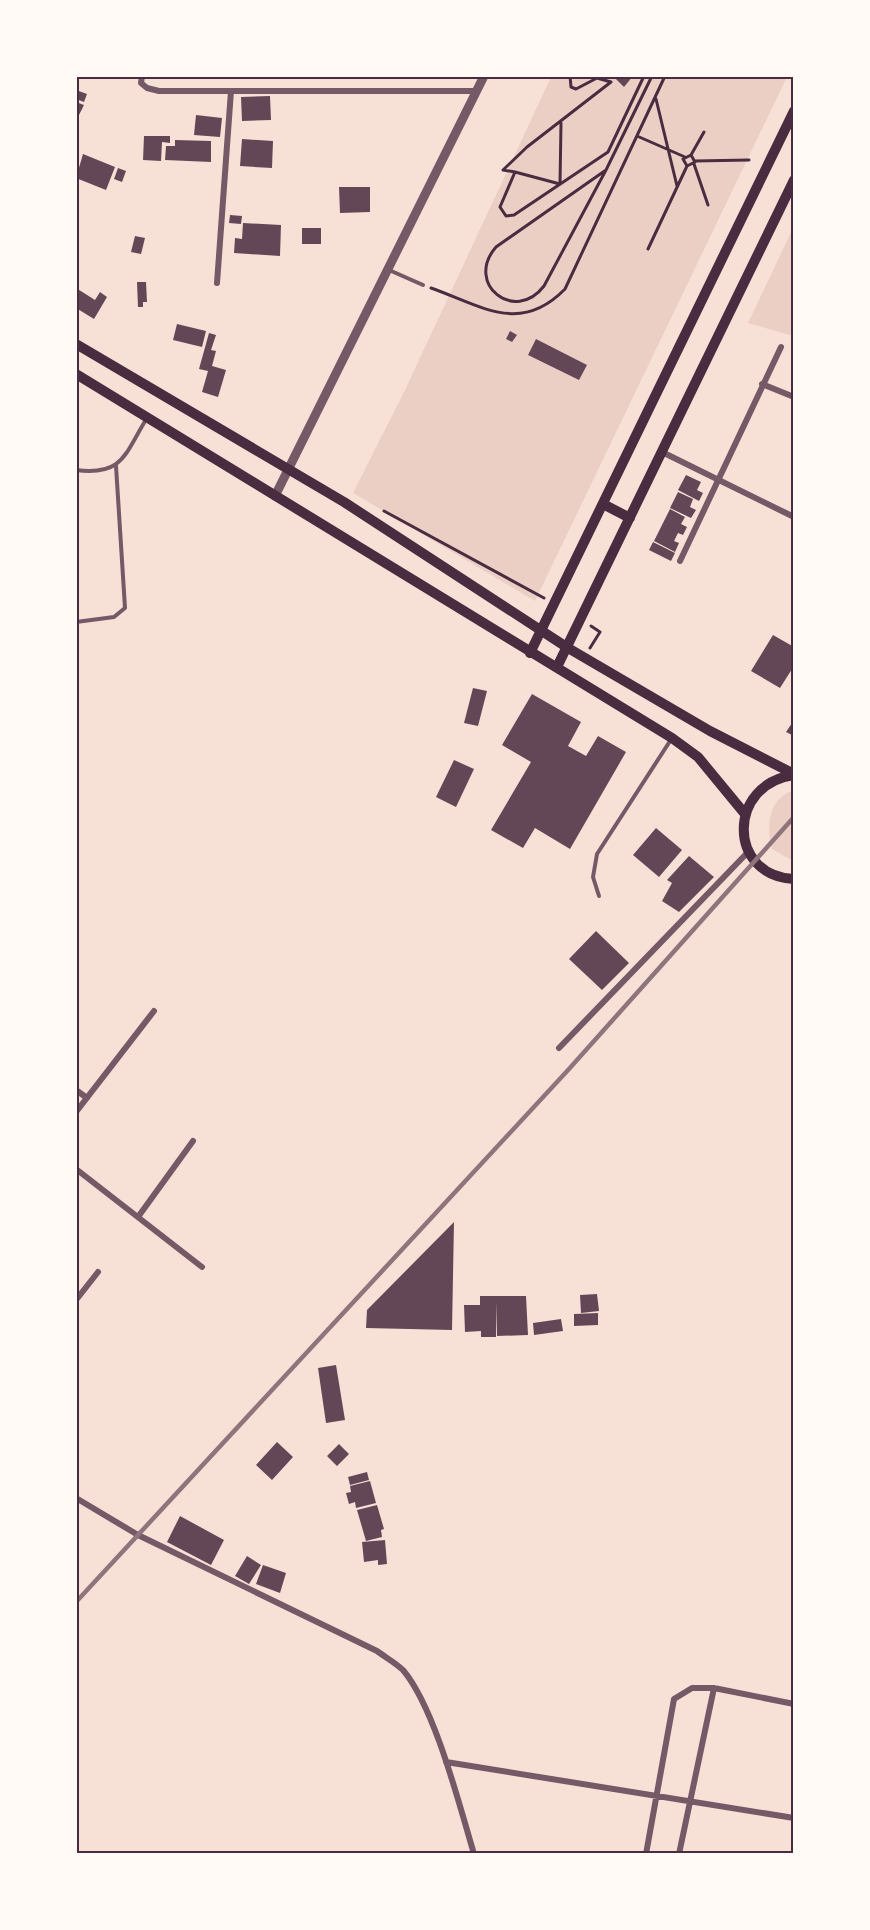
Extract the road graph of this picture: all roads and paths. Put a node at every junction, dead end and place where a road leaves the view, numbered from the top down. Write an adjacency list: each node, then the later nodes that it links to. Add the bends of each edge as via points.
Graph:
1 (142, 76): 7 (street, via 141,83 159,91)
2 (484, 76): 8 (street)
3 (570, 76): 11 (path, via 571,87 576,89 597,78 611,82)
4 (644, 76): 23 (path, via 608,152)
5 (652, 76): 20 (path)
6 (665, 76): 9 (path)
7 (231, 91): 8 (street); 28 (street)
8 (477, 91): 27 (street)
9 (655, 98): 13 (path); 14 (path)
10 (794, 111): 42 (main road)
11 (561, 123): 21 (path, via 503,170); 23 (path)
12 (704, 132): 15 (path)
13 (637, 136): 14 (path); 29 (path, via 565,289 550,304 530,314 508,315)
14 (668, 149): 16 (path); 24 (path)
15 (691, 155): 16 (path); 18 (path)
16 (685, 157): 19 (path, via 683,162)
17 (749, 160): 18 (path)
18 (695, 162): 19 (path); 25 (path)
19 (687, 166): 24 (path)
20 (606, 170): 20 (path, via 496,247 485,271 496,295 504,300 522,301 538,293)
21 (516, 172): 23 (path); 23 (path, via 500,207 506,216 512,216)
22 (794, 180): 36 (main road)
23 (560, 184)
24 (677, 188): 26 (path)
25 (708, 205)
26 (648, 249)
27 (389, 270): 29 (lane); 39 (street)
28 (217, 283)
29 (423, 285)
30 (76, 344): 39 (main road)
31 (781, 347): 33 (street)
32 (76, 374): 35 (main road)
33 (762, 384): 34 (street); 40 (street)
34 (794, 398)
35 (147, 417): 37 (lane); 41 (main road)
36 (662, 452): 40 (street); 45 (main road)
37 (116, 466): 38 (lane, via 102,472); 49 (lane, via 125,608 114,617)
38 (76, 470)
39 (289, 472): 41 (street); 50 (main road, via 344,502)
40 (716, 479): 44 (street); 46 (street)
41 (275, 496): 52 (main road)
42 (603, 504): 45 (main road); 47 (main road)
43 (380, 509): 47 (path)
44 (794, 517)
45 (630, 518): 48 (main road)
46 (680, 561)
47 (554, 603): 50 (main road)
48 (581, 619): 51 (main road); 53 (path, via 600,632)
49 (76, 622)
50 (541, 631): 51 (main road); 52 (main road)
51 (567, 648): 53 (main road); 54 (main road)
52 (530, 653): 54 (main road)
53 (585, 658): 56 (main road)
54 (557, 667): 55 (main road)
55 (672, 738): 57 (main road, via 698,757); 60 (lane, via 597,855 593,877)
56 (794, 775): 57 (main road, via 781,776 762,786)
57 (745, 814): 58 (main road, via 744,836)
58 (749, 851): 59 (main road, via 753,861 767,871); 62 (street)
59 (794, 879)
60 (599, 896)
61 (154, 1011): 64 (street)
62 (559, 1048)
63 (76, 1090): 64 (street)
64 (87, 1098): 65 (street)
65 (76, 1112)
66 (193, 1141): 68 (street)
67 (76, 1170): 68 (street)
68 (138, 1217): 69 (street)
69 (202, 1267)
70 (98, 1272): 71 (street)
71 (76, 1300)
72 (76, 1498): 75 (street, via 138,1536 377,1651 402,1670 419,1696)
73 (714, 1688): 74 (street); 76 (street, via 692,1688 674,1699); 77 (street)
74 (794, 1704)
75 (446, 1762): 76 (street); 79 (street)
76 (656, 1797): 77 (street); 80 (street)
77 (688, 1803): 78 (street); 81 (street)
78 (794, 1818)
79 (474, 1854)
80 (646, 1854)
81 (679, 1854)

